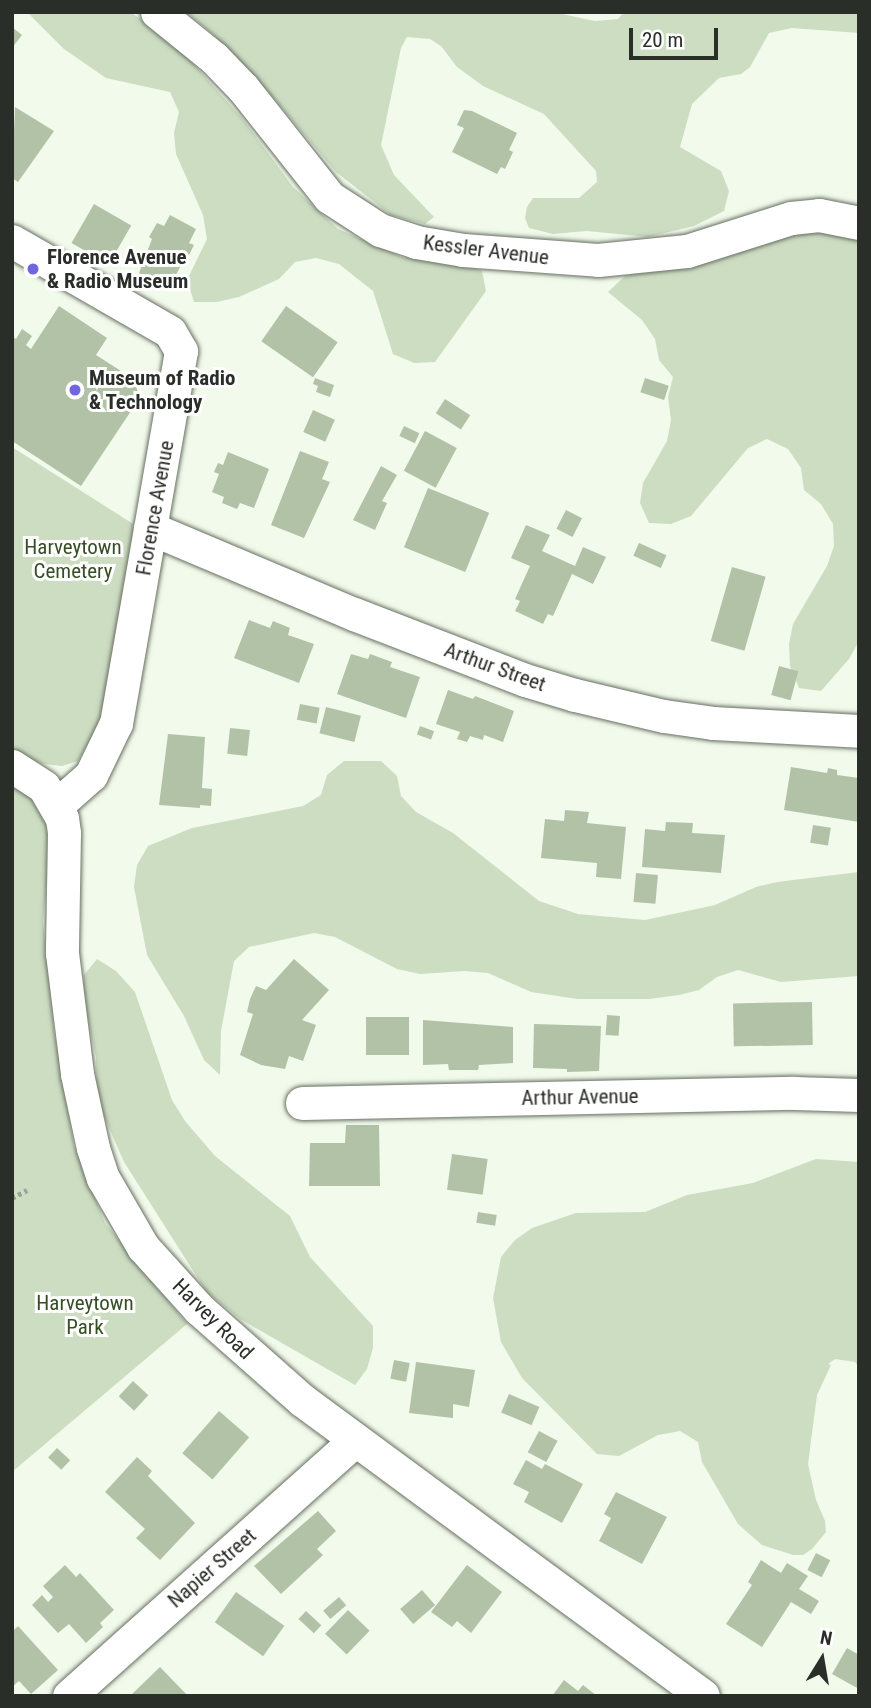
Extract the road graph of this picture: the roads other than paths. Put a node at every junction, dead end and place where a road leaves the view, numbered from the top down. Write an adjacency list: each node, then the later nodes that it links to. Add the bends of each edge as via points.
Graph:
1 (157, 12): 2 (street, Kessler Avenue, via 243,88 328,197 380,230 416,242 530,256 609,259 687,251 790,218 819,215)
2 (859, 223)
3 (12, 241): 4 (street, Florence Avenue, via 178,340 181,362)
4 (150, 528): 5 (street, Arthur Street, via 440,647 587,698 713,723); 7 (street, Florence Avenue, via 116,723 92,775)
5 (859, 731)
6 (12, 766): 7 (street, Harvey Road, via 44,787)
7 (56, 806): 10 (street, Harvey Road, via 64,833 64,984 86,1115 103,1178 143,1247 199,1309 252,1359)
8 (859, 1095): 9 (street, Arthur Avenue)
9 (302, 1102)
10 (355, 1440): 11 (street, Napier Street); 12 (street, Harvey Road)
11 (69, 1696)
12 (703, 1696)

